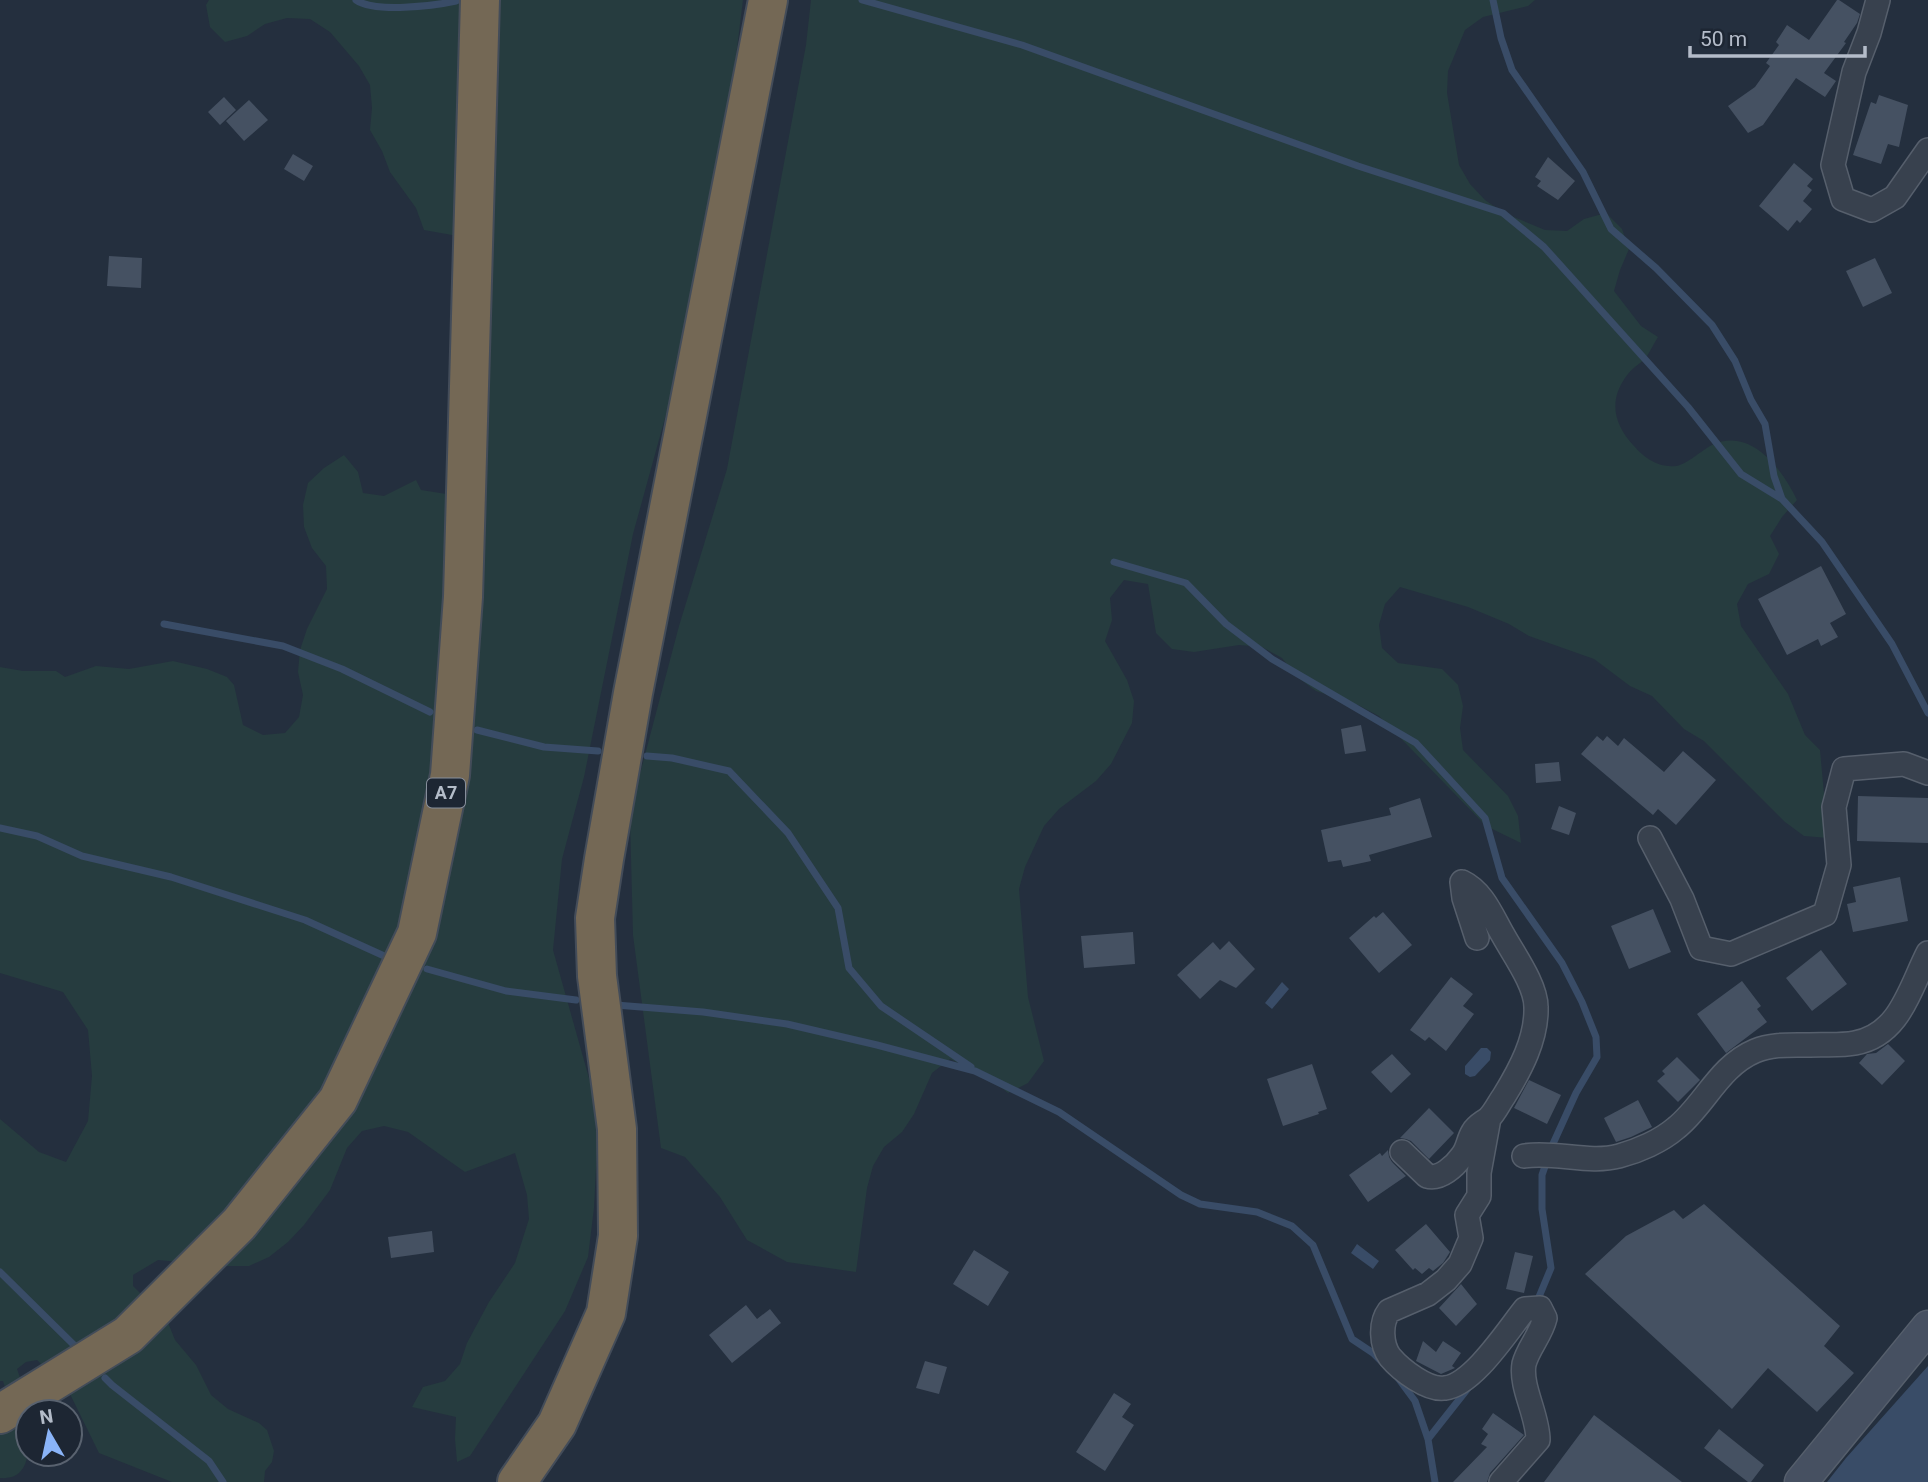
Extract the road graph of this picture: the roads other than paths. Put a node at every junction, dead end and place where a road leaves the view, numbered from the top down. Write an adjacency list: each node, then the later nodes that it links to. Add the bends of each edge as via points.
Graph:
1 (480, 0): 13 (highway, A7, via 463,597 450,775 417,933 338,1100 239,1224 128,1335)
2 (768, 0): 14 (highway, via 633,693 595,918 597,976 617,1129 618,1236 606,1313 557,1424)
3 (1878, 0): 4 (street, via 1854,72 1833,165 1843,199 1872,210 1895,197)
4 (1928, 150)
5 (1928, 773): 6 (street, via 1904,764 1844,769 1834,807 1839,865 1825,914 1731,954 1701,948)
6 (1650, 838)
7 (1478, 938): 9 (street, via 1462,882 1485,903 1536,1000 1530,1045 1520,1071)
8 (1928, 953): 11 (street, via 1902,1010 1883,1032 1855,1043 1756,1050 1730,1067 1677,1127 1620,1156)
9 (1489, 1118): 10 (street, via 1472,1133 1463,1156 1437,1177 1423,1173); 15 (street, via 1479,1196 1467,1215 1471,1238 1460,1264 1428,1294 1389,1311 1382,1337 1389,1356 1421,1383 1447,1388 1473,1372 1525,1309 1539,1308 1545,1318 1525,1362 1524,1376 1538,1440)
10 (1402, 1152)
11 (1524, 1156)
12 (1928, 1327): 16 (main road)
13 (0, 1414)
14 (517, 1482)
15 (1501, 1482)
16 (1801, 1482)

